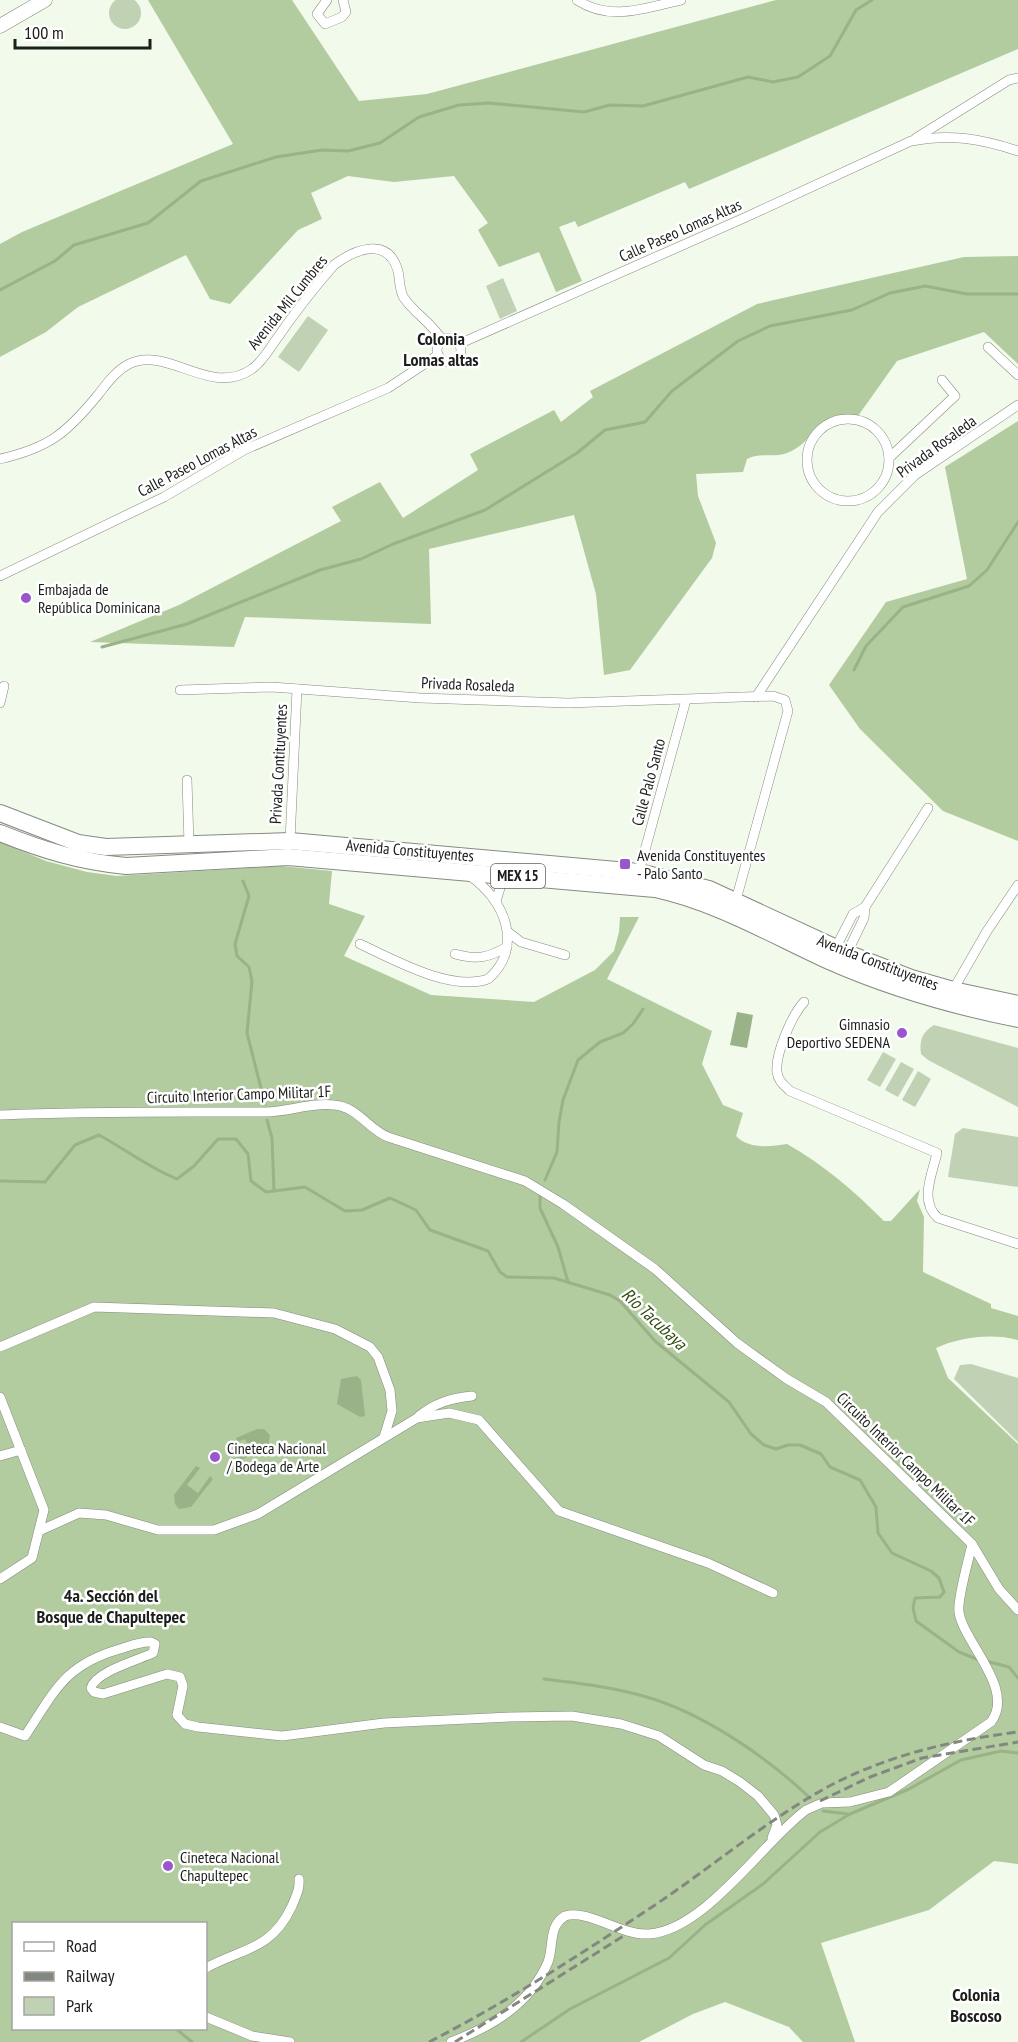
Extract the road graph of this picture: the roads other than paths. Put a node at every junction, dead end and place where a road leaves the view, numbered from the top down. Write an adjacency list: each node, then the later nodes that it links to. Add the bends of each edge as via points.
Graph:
1 (45, 0): 6 (main road)
2 (327, 0): 3 (street, via 317,14 325,24 346,12)
3 (343, 0)
4 (577, 0): 5 (street, via 598,10 617,13)
5 (681, 0)
6 (0, 26)
7 (1018, 78): 8 (street)
8 (911, 141): 9 (street, via 973,138); 11 (street, Calle Paseo Lomas Altas)
9 (1018, 151)
10 (442, 340): 11 (street, via 451,338); 13 (street); 18 (street, Avenida Mil Cumbres, via 402,295 390,255 365,248 334,265 268,354 252,369 236,377 220,378 166,363 137,361 115,374 56,439)
11 (459, 344): 13 (street, via 460,353 454,360 445,361)
12 (988, 347): 14 (street)
13 (438, 355): 21 (street, Calle Paseo Lomas Altas, via 388,388 244,450 164,497)
14 (1018, 375)
15 (942, 380): 17 (street, via 955,396)
16 (1018, 405): 20 (street, Privada Rosaleda, via 915,475)
17 (889, 458): 19 (street, via 883,482); 19 (street, via 880,434 858,420 832,422 813,438 807,463 816,486 838,500)
18 (0, 459)
19 (863, 498): 20 (street)
20 (878, 512): 25 (street, Privada Rosaleda)
21 (0, 576)
22 (4, 686): 27 (street)
23 (297, 689): 24 (street, Privada Rosaleda); 26 (street, Privada Rosaleda, via 568,703); 32 (street, Privada Contituyentes)
24 (180, 690)
25 (756, 697): 26 (street, Privada Rosaleda); 38 (street, Privada Rosaleda, via 785,699 788,711)
26 (686, 700): 35 (street, Calle Palo Santo)
27 (0, 703)
28 (187, 780): 33 (street)
29 (928, 808): 43 (street)
30 (0, 813): 33 (highway, Avenida Constituyentes / MEX 15, via 78,843 134,847)
31 (0, 833): 34 (highway, Avenida Constituyentes / MEX 15, via 58,854 126,866 288,857)
32 (290, 841): 33 (highway, Avenida Constituyentes / MEX 15); 35 (highway, Avenida Constituyentes / MEX 15)
33 (189, 844)
34 (463, 872): 36 (highway, Avenida Constituyentes / MEX 15); 39 (street, via 486,888)
35 (639, 872): 38 (highway, Avenida Constituyentes / MEX 15, via 682,881)
36 (507, 875): 39 (street); 49 (highway, Avenida Constituyentes / MEX 15, via 672,892 885,983)
37 (1018, 885): 46 (street)
38 (736, 900): 43 (highway, Avenida Constituyentes / MEX 15)
39 (496, 901): 40 (street)
40 (508, 932): 42 (street); 45 (street, via 521,942)
41 (360, 944): 42 (street, via 393,960 465,984 492,975)
42 (507, 947): 44 (street, via 484,958)
43 (841, 950): 46 (highway, Avenida Constituyentes / MEX 15)
44 (455, 954)
45 (565, 955)
46 (953, 990): 48 (highway, Avenida Constituyentes / MEX 15)
47 (804, 1002): 51 (street, via 795,1012 782,1048 777,1071 780,1081 790,1090 937,1154 926,1200 930,1210 938,1218)
48 (1018, 1004)
49 (1018, 1019)
50 (0, 1115): 60 (street, Circuito Interior Campo Militar 1F, via 272,1112 334,1105 352,1110 373,1131 525,1182 655,1269 737,1343 826,1402)
51 (1018, 1244)
52 (0, 1347): 56 (street, via 94,1307 274,1313 335,1329 370,1347 378,1357 390,1390 392,1411)
53 (472, 1395): 55 (street, via 431,1406)
54 (0, 1397): 57 (street)
55 (417, 1418): 56 (street); 62 (street, via 449,1413 480,1420 560,1511 708,1563)
56 (384, 1437): 59 (street, via 258,1514 214,1530 158,1530 106,1515 79,1513)
57 (21, 1450): 58 (street); 59 (street, via 44,1510)
58 (0, 1456)
59 (39, 1531): 61 (street, via 32,1558)
60 (972, 1544): 63 (street, via 999,1589); 65 (street, Circuito Interior Campo Militar 1F, via 959,1612 990,1671 997,1705 994,1717 987,1726 972,1732 952,1751 889,1792 811,1807)
61 (0, 1579)
62 (773, 1593)
63 (1018, 1610)
64 (0, 1727): 65 (street, via 25,1736 68,1674 93,1658 152,1642 156,1649 153,1653 102,1675 92,1683 94,1692 103,1694 167,1674 180,1677 183,1686 177,1715 185,1724 282,1736 384,1723 510,1717 572,1716 621,1724 659,1736 758,1796 777,1825)
65 (771, 1843): 70 (street, Circuito Interior Campo Militar 1F, via 690,1918 661,1932 631,1933 579,1915 565,1916 555,1926 547,1964 524,2000 507,2014)
66 (299, 1879): 67 (street, via 298,1893 288,1912 266,1940 250,1951)
67 (207, 1968)
68 (207, 2017): 69 (street, via 252,2036)
69 (290, 2042)
70 (452, 2042)

